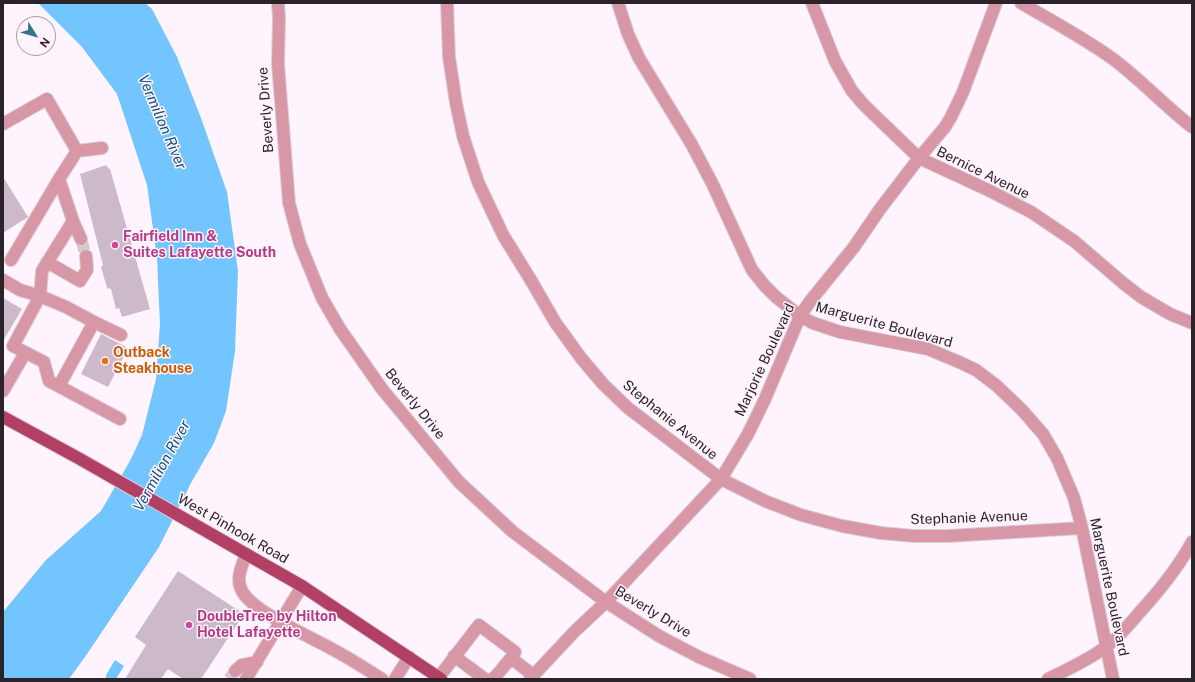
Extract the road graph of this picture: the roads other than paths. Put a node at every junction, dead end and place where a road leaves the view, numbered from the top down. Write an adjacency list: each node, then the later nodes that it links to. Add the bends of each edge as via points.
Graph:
1 (278, 3): 35 (street, Beverly Drive, via 277,48 289,203 300,244 322,298 340,329 382,389 459,482 513,532)
2 (446, 3): 30 (street, Stephanie Avenue, via 449,57 463,136 478,182 503,235 555,322 603,384 628,408)
3 (618, 3): 20 (street, Marguerite Boulevard, via 638,58 692,145 752,270 776,298)
4 (812, 3): 11 (street, Bernice Avenue, via 835,62 852,91)
5 (996, 3): 11 (street, Marjorie Boulevard, via 951,117)
6 (1021, 3): 8 (street, via 1113,59)
7 (3, 124): 10 (street, via 47,99)
8 (1192, 127)
9 (102, 148): 10 (street)
10 (77, 151): 12 (street)
11 (919, 158): 20 (street, Marjorie Boulevard); 22 (street, Bernice Avenue, via 1031,212 1074,241 1141,297)
12 (59, 180): 13 (street); 16 (street)
13 (73, 221): 14 (street); 17 (street)
14 (81, 239)
15 (86, 256): 17 (street, via 87,270 80,281)
16 (11, 260)
17 (47, 262): 19 (street, via 42,271)
18 (3, 280): 19 (street, via 20,290)
19 (40, 296): 21 (street); 24 (street, via 13,346)
20 (800, 316): 30 (street, Marjorie Boulevard, via 765,399); 31 (street, Marguerite Boulevard, via 826,328 943,354 976,370 988,379 1022,410 1043,434 1057,458 1074,498)
21 (94, 322): 23 (street); 26 (street)
22 (1192, 323)
23 (121, 335)
24 (25, 352): 25 (street); 26 (street, via 44,362 49,380)
25 (8, 373): 27 (street)
26 (59, 386): 29 (street)
27 (3, 391)
28 (3, 417): 33 (main road, West Pinhook Road)
29 (120, 419)
30 (721, 479): 31 (street, Stephanie Avenue, via 765,501 801,515 881,533 948,536); 35 (street, Marjorie Boulevard)
31 (1082, 528): 37 (street, Marguerite Boulevard)
32 (1192, 542): 37 (street, via 1159,590)
33 (246, 554): 34 (main road, West Pinhook Road); 36 (street, via 238,579 242,591 258,608)
34 (302, 586): 36 (street); 39 (main road, West Pinhook Road)
35 (606, 602): 43 (street, Marjorie Boulevard); 50 (street, Beverly Drive, via 659,636)
36 (280, 622): 41 (street); 46 (street)
37 (1107, 646): 51 (street); 52 (street, Marguerite Boulevard)
38 (454, 656): 40 (street, via 479,625 515,652); 44 (street); 48 (street)
39 (409, 657): 44 (main road, West Pinhook Road); 47 (street)
40 (511, 658): 43 (street); 49 (street)
41 (256, 662): 42 (street, via 242,665); 45 (street)
42 (235, 671)
43 (532, 677)
44 (440, 678)
45 (246, 679)
46 (382, 679)
47 (395, 679)
48 (485, 679)
49 (492, 679)
50 (750, 679)
51 (1048, 679)
52 (1114, 679)

